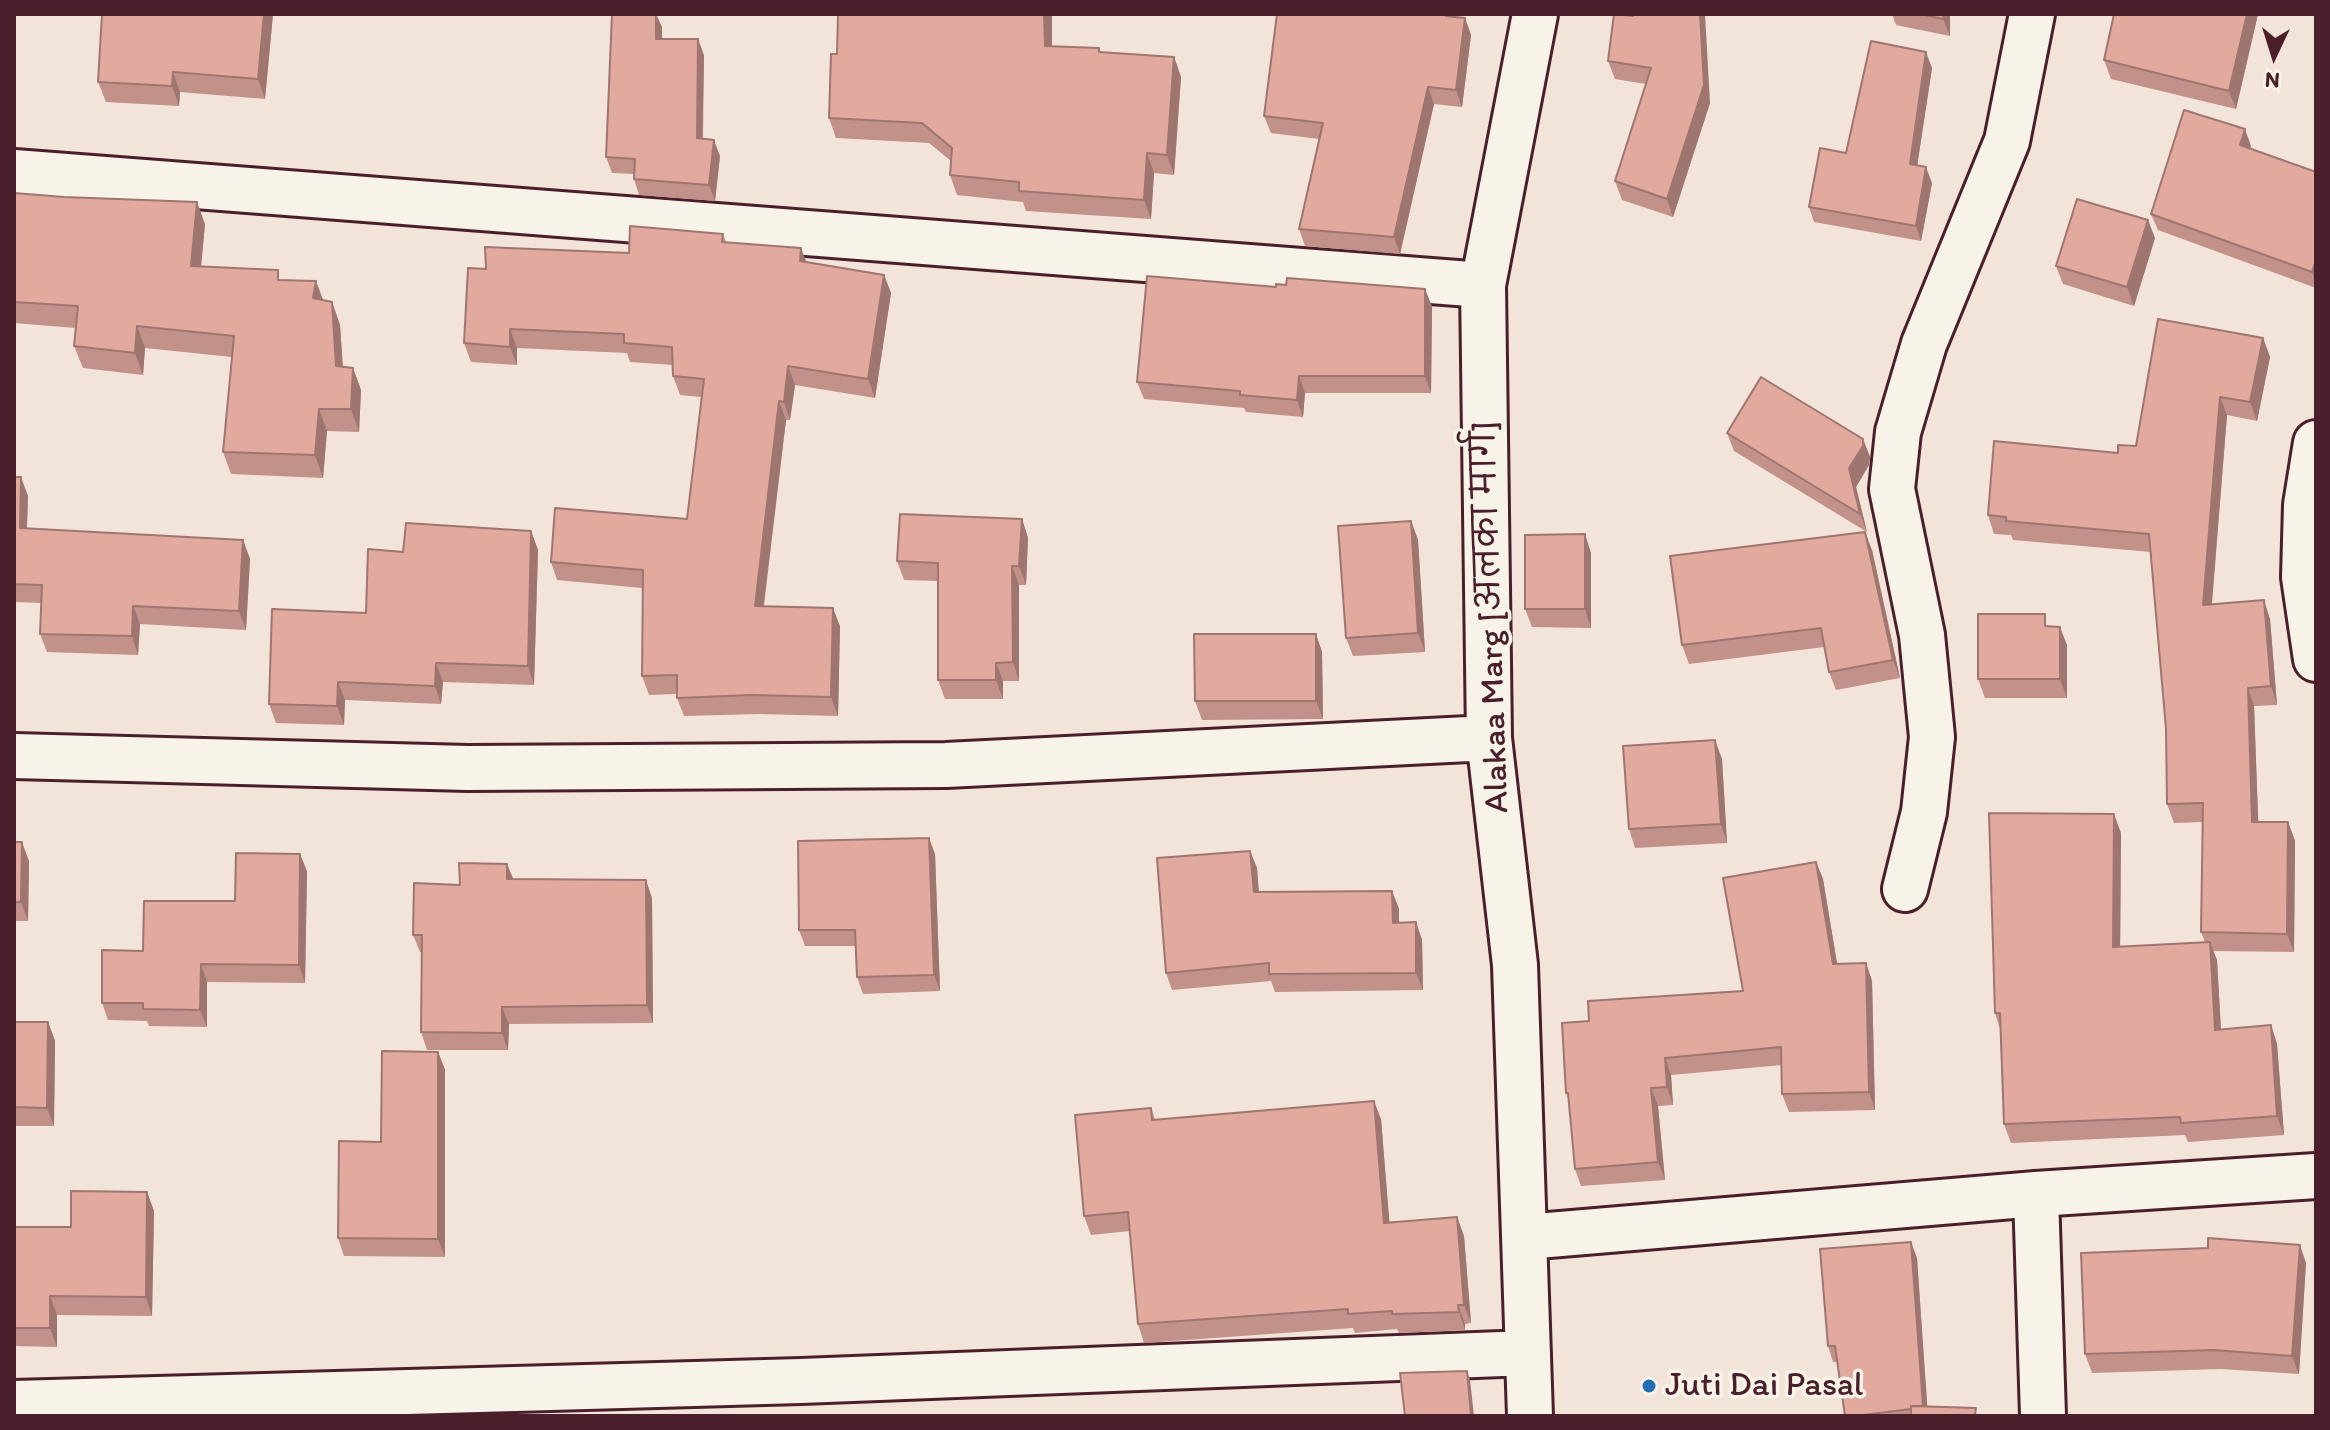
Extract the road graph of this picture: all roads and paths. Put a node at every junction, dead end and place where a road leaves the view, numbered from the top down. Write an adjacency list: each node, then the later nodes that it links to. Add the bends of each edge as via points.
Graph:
1 (1535, 14): 4 (street, Alakaa Marg [अलका मार्ग])
2 (2032, 14): 9 (street, via 2007,141 1924,344 1898,432 1892,489 1922,635 1932,737 1924,812)
3 (14, 172): 4 (street)
4 (1483, 285): 7 (street, Alakaa Marg [अलका मार्ग])
5 (2316, 443): 6 (street, via 2306,505 2304,577)
6 (2316, 659)
7 (1489, 738): 8 (street, via 930,765 468,768); 12 (street, Alakaa Marg [अलका मार्ग], via 1515,965)
8 (14, 756)
9 (1905, 889)
10 (2316, 1176): 11 (street)
11 (2036, 1194): 12 (street); 17 (street)
12 (1525, 1237): 13 (street, Alakaa Marg [अलका मार्ग])
13 (1528, 1353): 14 (street); 16 (street, Alakaa Marg [अलका मार्ग])
14 (802, 1399): 15 (street)
15 (14, 1403)
16 (1530, 1416)
17 (2043, 1416)

